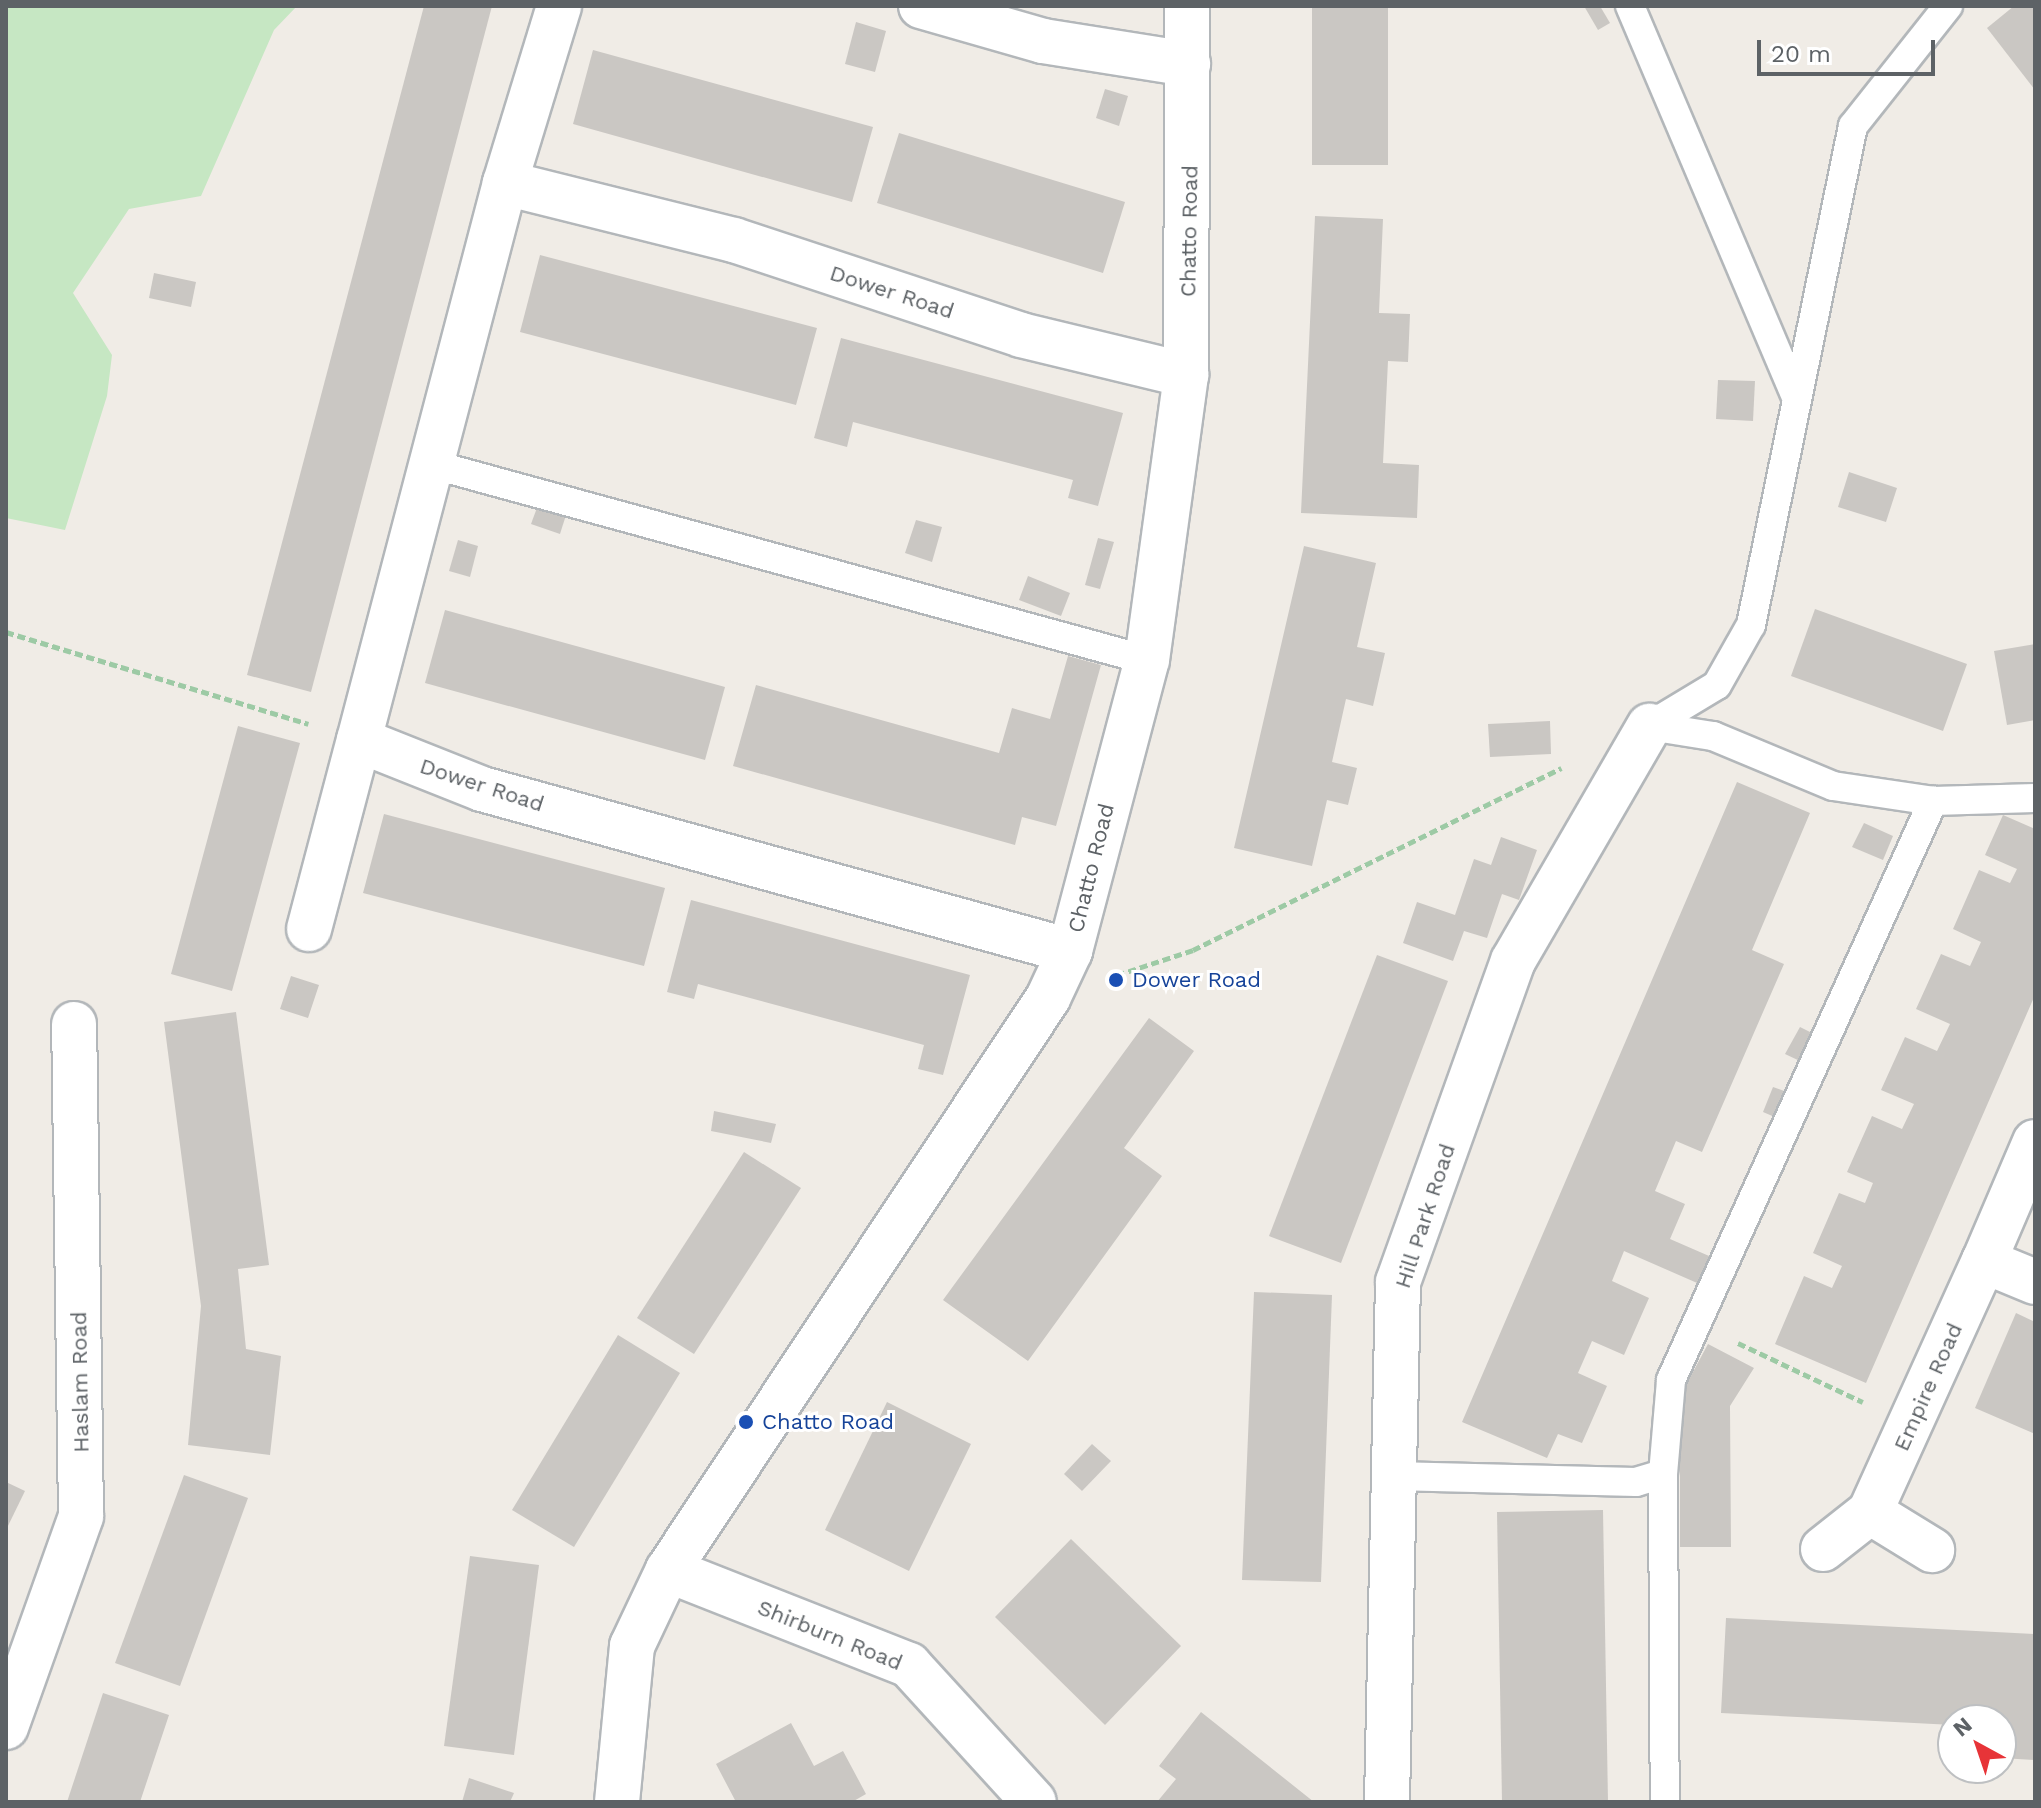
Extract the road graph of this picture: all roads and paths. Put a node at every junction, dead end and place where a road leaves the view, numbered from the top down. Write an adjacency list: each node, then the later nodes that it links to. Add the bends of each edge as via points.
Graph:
1 (559, 6): 7 (street)
2 (921, 6): 6 (street, via 1043,41)
3 (1187, 6): 6 (street, Chatto Road)
4 (1630, 6): 9 (lane)
5 (1948, 6): 9 (lane, via 1853,126)
6 (1188, 64): 8 (street, Chatto Road)
7 (505, 183): 8 (street, Dower Road, via 734,240 1021,335); 10 (street)
8 (1186, 375): 12 (street, Chatto Road)
9 (1796, 398): 13 (lane, via 1751,625 1717,685)
10 (431, 464): 12 (lane); 14 (street)
11 (6, 632): 14 (path)
12 (1147, 660): 19 (street, Chatto Road)
13 (1649, 726): 17 (lane, via 1713,736 1833,786); 28 (street, Hill Park Road, via 1513,961 1398,1282)
14 (359, 740): 18 (street); 19 (street, Dower Road, via 482,789)
15 (1568, 764): 20 (path, via 1193,950)
16 (2035, 798): 17 (lane)
17 (1933, 801): 25 (lane)
18 (309, 929)
19 (1070, 951): 20 (street, Chatto Road)
20 (1048, 998): 32 (street, Chatto Road)
21 (74, 1024): 33 (street, Haslam Road, via 81,1516)
22 (2035, 1142): 23 (street, Empire Road)
23 (1984, 1261): 24 (street); 26 (street, Empire Road)
24 (2035, 1282)
25 (1697, 1323): 26 (path); 27 (lane, via 1671,1380)
26 (1913, 1425): 29 (street, Empire Road)
27 (1663, 1474): 28 (lane, via 1636,1482); 37 (lane)
28 (1393, 1476): 36 (street, Hill Park Road)
29 (1870, 1512): 30 (street, Empire Road); 31 (street)
30 (1823, 1549)
31 (1932, 1550)
32 (668, 1570): 34 (street, Chatto Road, via 632,1646); 35 (street, Shirburn Road, via 909,1665)
33 (6, 1727)
34 (617, 1802)
35 (1034, 1802)
36 (1387, 1802)
37 (1665, 1802)

